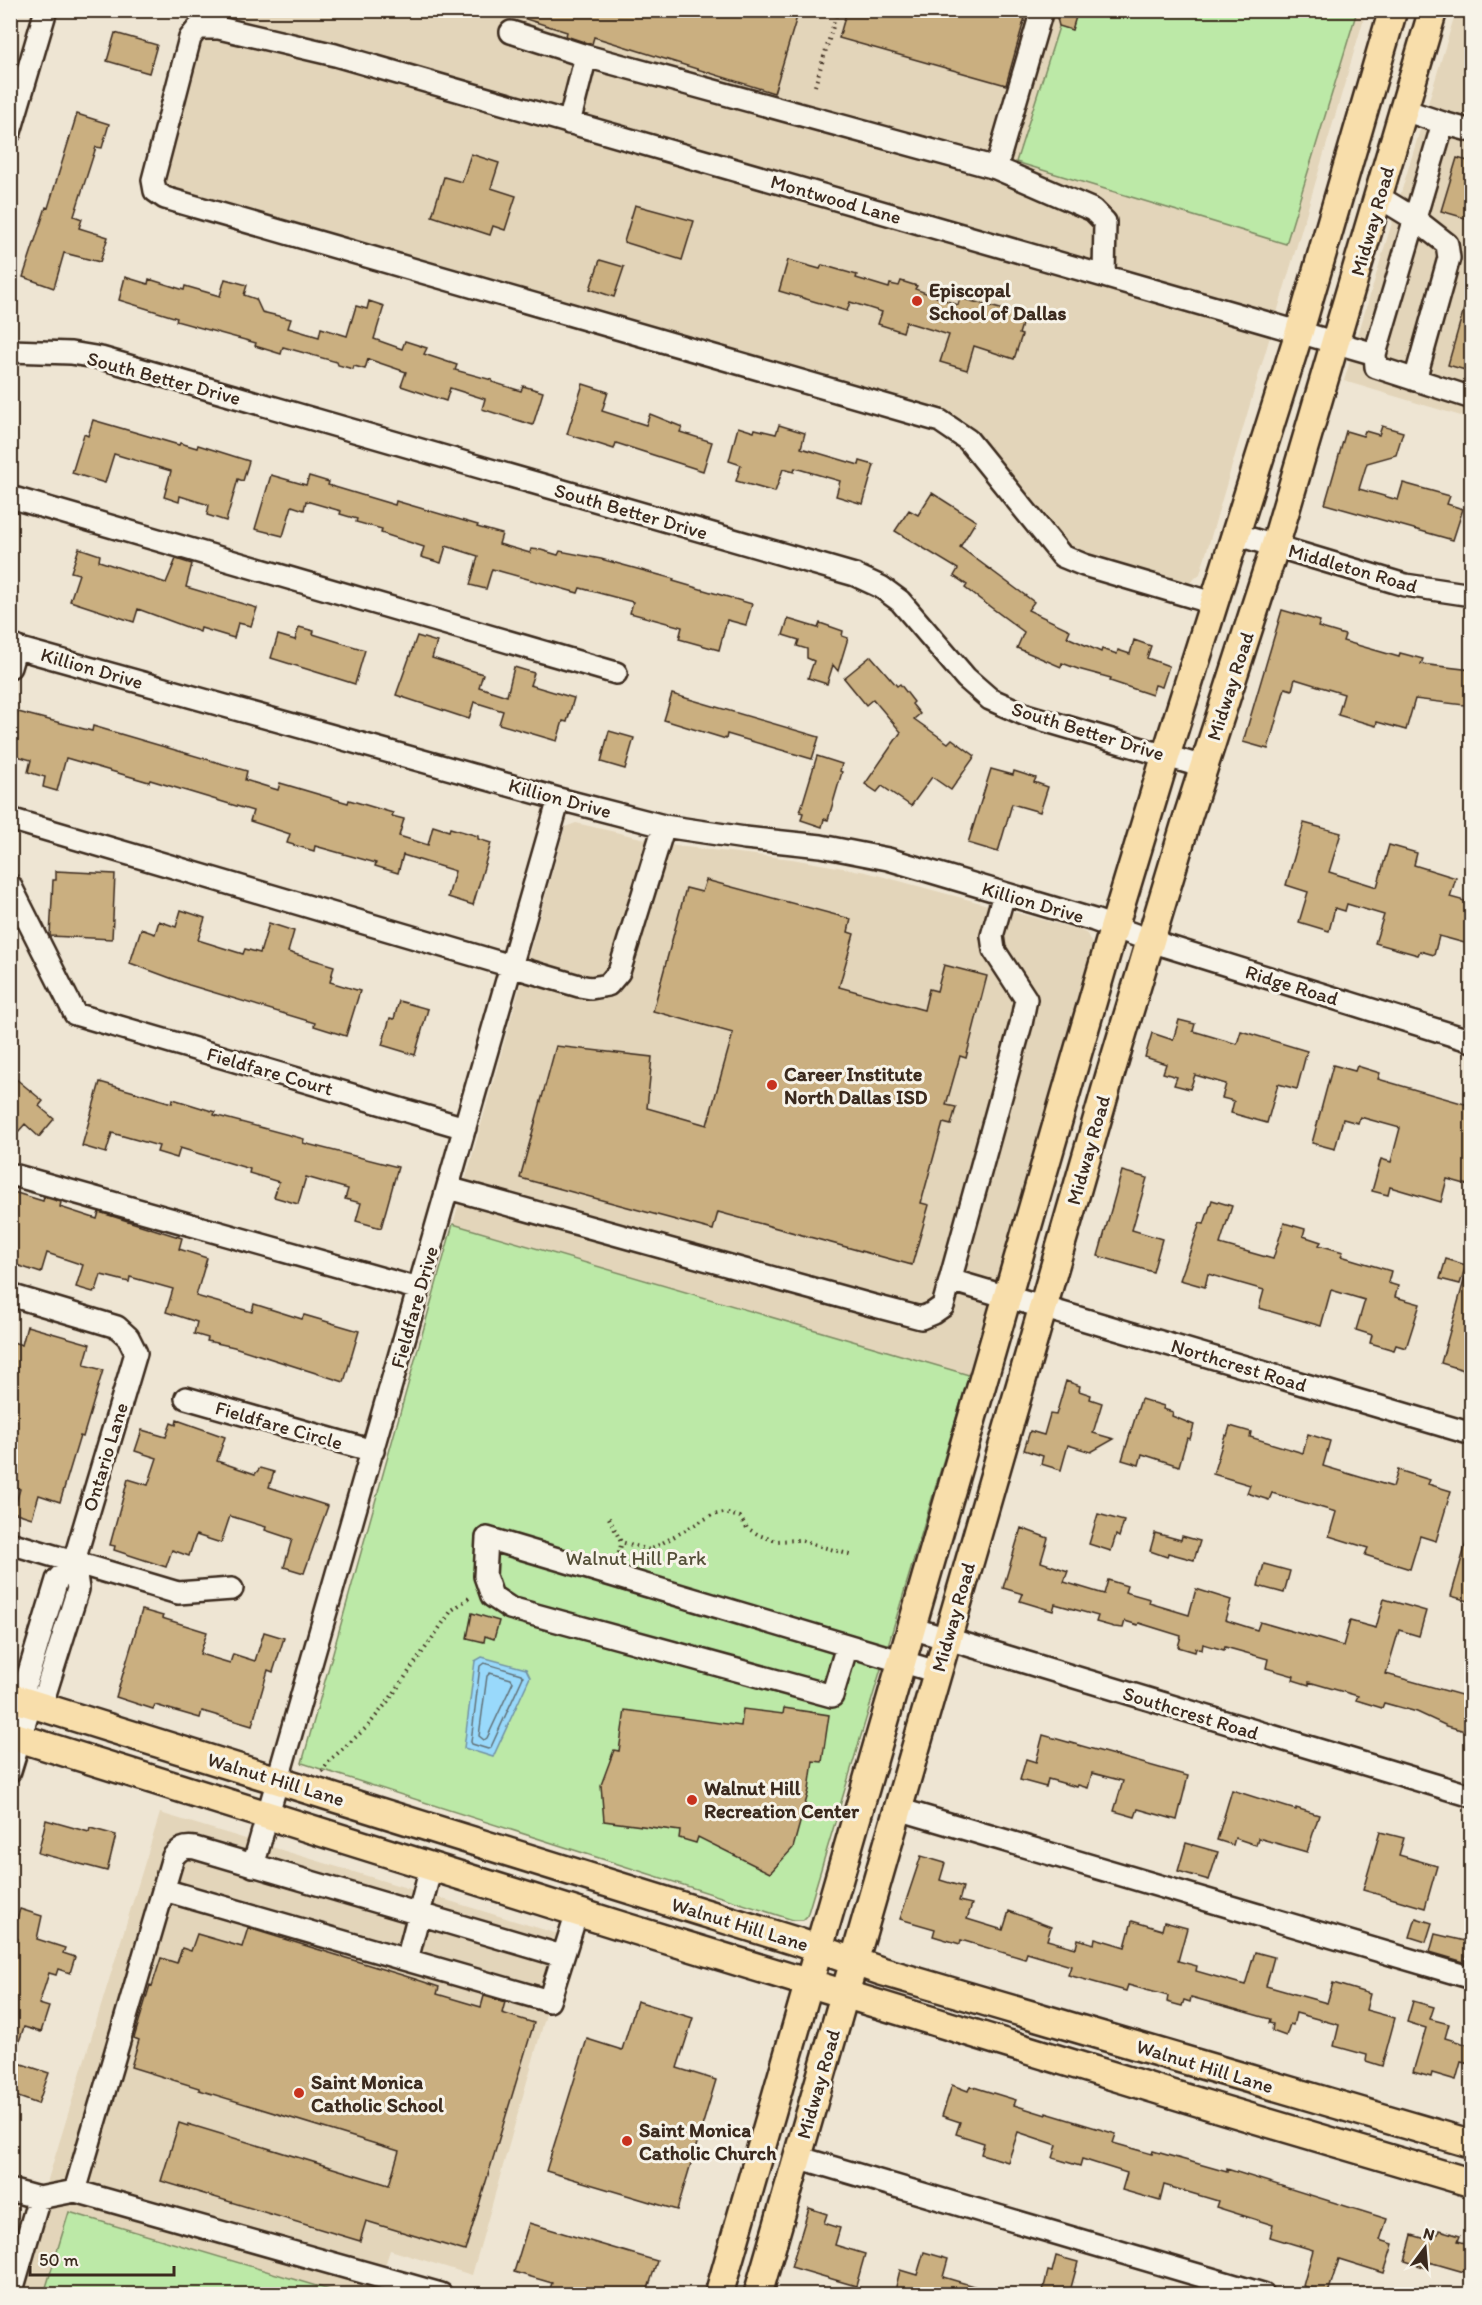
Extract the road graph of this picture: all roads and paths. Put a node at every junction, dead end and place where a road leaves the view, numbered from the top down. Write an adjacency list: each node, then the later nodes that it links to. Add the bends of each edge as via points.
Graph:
1 (46, 10): 13 (street)
2 (838, 10): 8 (path)
3 (1042, 10): 14 (street)
4 (1393, 10): 15 (main road, Midway Road)
5 (1433, 10): 9 (main road, Midway Road)
6 (511, 32): 7 (street)
7 (586, 56): 10 (street); 14 (street)
8 (815, 86)
9 (1404, 110): 11 (street); 16 (main road, Midway Road)
10 (570, 123): 18 (street, Montwood Lane); 29 (street, Montwood Lane, via 335,55 219,28 198,28 190,38 153,180 156,191 165,198 940,421 968,440 1062,556)
11 (1443, 123): 12 (street); 17 (street)
12 (1472, 131)
13 (10, 132)
14 (996, 168): 18 (street, via 1093,210 1105,222)
15 (1342, 186): 16 (main road); 19 (main road, Midway Road)
16 (1379, 197): 17 (street); 20 (main road, Midway Road)
17 (1415, 219): 22 (street); 23 (street, via 1448,244 1449,258)
18 (1104, 276): 19 (street, Montwood Lane)
19 (1299, 333): 20 (street, Montwood Lane); 26 (main road, Midway Road)
20 (1336, 342): 22 (street, Montwood Lane); 27 (main road, Midway Road)
21 (10, 351): 32 (street, South Better Drive, via 101,358 855,575 900,601 966,678 990,699 1026,716)
22 (1375, 354): 23 (street, via 1376,367)
23 (1415, 380): 24 (street)
24 (1472, 398)
25 (10, 497): 31 (street)
26 (1235, 534): 27 (street, Middleton Road); 29 (main road, Midway Road)
27 (1275, 546): 28 (street, Middleton Road, via 1405,585); 33 (main road, Midway Road)
28 (1472, 595)
29 (1213, 603): 32 (main road, Midway Road)
30 (12, 653): 34 (street, Killion Drive)
31 (616, 673)
32 (1166, 755): 33 (street, South Better Drive); 39 (main road, Midway Road)
33 (1204, 767): 40 (main road, Midway Road)
34 (559, 799): 36 (street, Killion Drive); 41 (street, Fieldfare Drive)
35 (10, 819): 41 (street)
36 (664, 826): 38 (street, Killion Drive, via 877,856); 41 (street, via 619,972 608,985 579,986)
37 (10, 885): 43 (street, Fieldfare Court, via 75,1014)
38 (1004, 894): 39 (street, Killion Drive); 48 (street, via 992,936 994,950 1026,999)
39 (1114, 927): 40 (street, Ridge Road); 46 (main road, Midway Road)
40 (1150, 940): 42 (street, Ridge Road); 47 (main road, Midway Road)
41 (511, 965): 43 (street, Fieldfare Drive)
42 (1472, 1041)
43 (465, 1128): 45 (street, Fieldfare Drive)
44 (10, 1174): 49 (street)
45 (448, 1188): 48 (street, via 921,1318 943,1306); 49 (street, Fieldfare Drive)
46 (1033, 1204): 47 (main road); 51 (main road, Midway Road)
47 (1070, 1215): 52 (main road, Midway Road)
48 (950, 1280): 51 (street, Northcrest Road)
49 (419, 1289): 55 (street, Fieldfare Drive)
50 (10, 1295): 59 (street, Ontario Lane, via 117,1328 128,1337 136,1353)
51 (1006, 1296): 52 (street, Northcrest Road); 62 (main road, Midway Road)
52 (1043, 1307): 54 (street, Northcrest Road); 63 (main road, Midway Road)
53 (186, 1398): 55 (street, Fieldfare Circle)
54 (1472, 1434)
55 (373, 1451): 71 (street, Fieldfare Drive)
56 (609, 1518): 58 (path, via 621,1542 650,1550 712,1515 724,1513 740,1517 750,1530 767,1538 799,1540)
57 (10, 1543): 59 (street)
58 (851, 1555)
59 (74, 1562): 61 (street, via 178,1593); 67 (street, Ontario Lane, via 57,1580)
60 (488, 1584): 64 (street, via 492,1596 510,1608 832,1696); 64 (street, via 484,1576 487,1538); 70 (path, via 452,1610 389,1700)
61 (232, 1589)
62 (911, 1628): 63 (street, Southcrest Road); 65 (main road, Midway Road)
63 (947, 1640): 66 (main road, Midway Road); 72 (street, Southcrest Road)
64 (847, 1646): 65 (street)
65 (901, 1662): 66 (street); 81 (main road, Midway Road)
66 (937, 1672): 73 (main road, Midway Road)
67 (21, 1700): 68 (street, Ontario Lane); 71 (main road, Walnut Hill Lane)
68 (15, 1737): 69 (street, Ontario Lane); 74 (main road, Walnut Hill Lane)
69 (10, 1771)
70 (322, 1772)
71 (278, 1779): 74 (street, Fieldfare Drive); 75 (main road, Walnut Hill Lane)
72 (1472, 1796)
73 (898, 1809): 84 (main road, Midway Road); 85 (street)
74 (268, 1815): 76 (street, Fieldfare Drive); 77 (main road, Walnut Hill Lane)
75 (441, 1831): 77 (main road); 81 (main road, Walnut Hill Lane)
76 (253, 1866): 78 (street, via 188,1847 180,1849 173,1857); 80 (street)
77 (431, 1868): 79 (main road, Walnut Hill Lane); 80 (street)
78 (164, 1890): 83 (street); 94 (street)
79 (577, 1912): 82 (street); 86 (main road, Walnut Hill Lane)
80 (420, 1914): 82 (street); 83 (street)
81 (819, 1948): 84 (main road, Walnut Hill Lane); 86 (main road, Midway Road)
82 (562, 1956): 83 (street, via 549,2001)
83 (407, 1960)
84 (853, 1962): 87 (main road, Midway Road); 88 (main road, Walnut Hill Lane)
85 (1472, 1978)
86 (808, 1983): 87 (main road, Walnut Hill Lane); 98 (main road, Midway Road)
87 (844, 1994): 89 (main road, Walnut Hill Lane); 91 (main road, Midway Road)
88 (1231, 2074): 89 (main road); 90 (main road, Walnut Hill Lane)
89 (1221, 2109): 92 (main road, Walnut Hill Lane)
90 (1472, 2144)
91 (797, 2157): 99 (main road, Midway Road); 100 (street)
92 (1472, 2183)
93 (10, 2190): 95 (street)
94 (75, 2191): 95 (street); 97 (street)
95 (39, 2198): 96 (street)
96 (11, 2295)
97 (441, 2295)
98 (719, 2295)
99 (758, 2295)
100 (1263, 2295)

